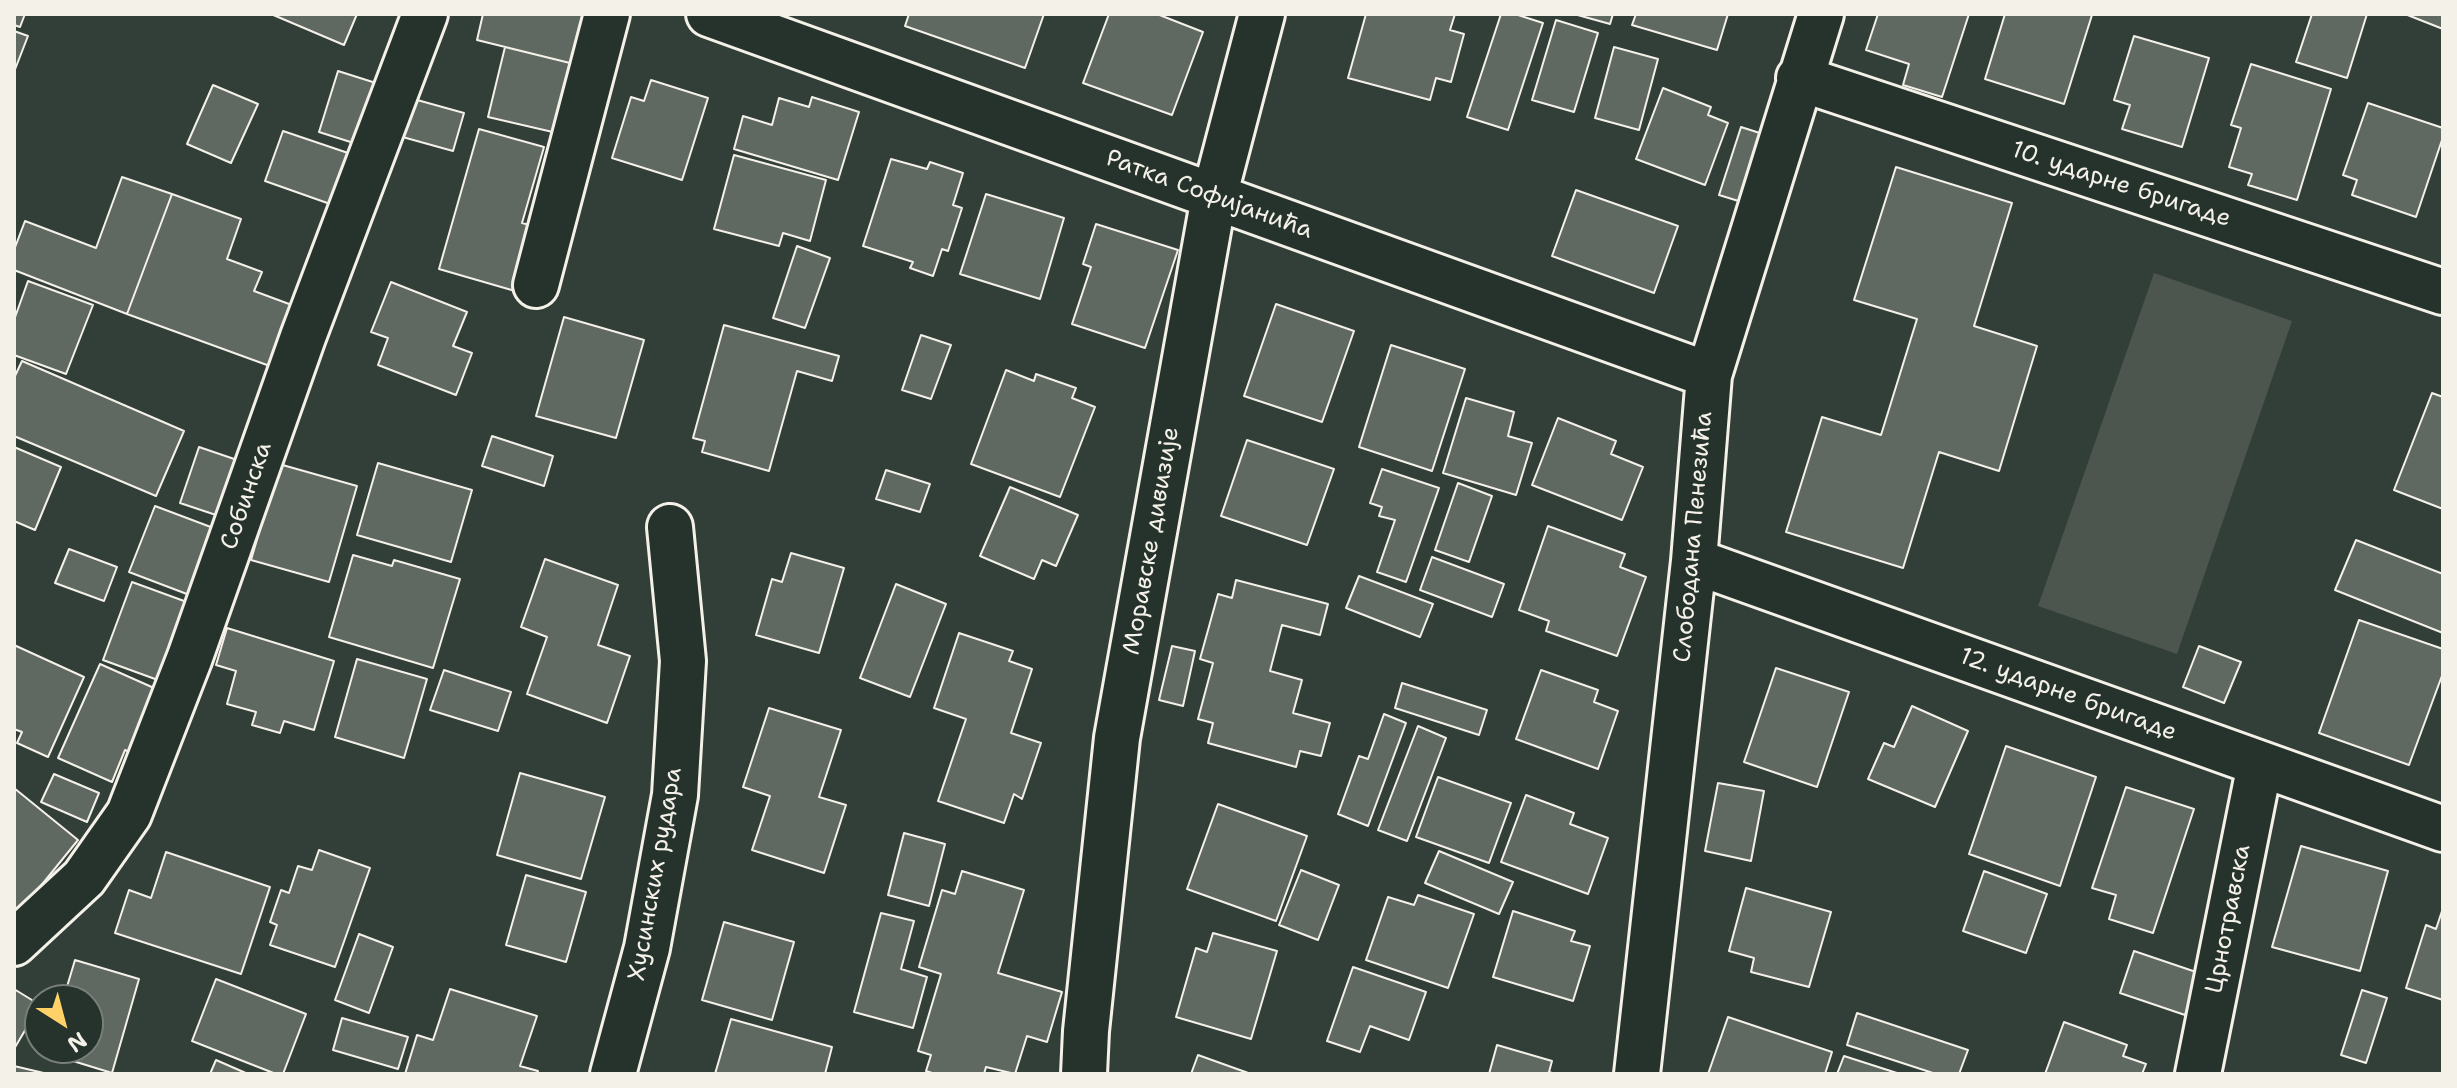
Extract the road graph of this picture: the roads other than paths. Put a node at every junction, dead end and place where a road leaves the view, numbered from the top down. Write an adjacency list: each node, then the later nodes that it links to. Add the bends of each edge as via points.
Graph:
1 (425, 14): 15 (street, Собинска, via 129,814 84,878)
2 (607, 14): 8 (street)
3 (709, 14): 7 (street, Ратка Софијанића)
4 (1262, 14): 7 (street, Моравске дивизије)
5 (1821, 14): 6 (street, Слободана Пенезића)
6 (1799, 78): 9 (street, 10. ударне бригаде); 10 (street, Слободана Пенезића)
7 (1214, 197): 10 (street, Ратка Софијанића); 17 (street, Моравске дивизије, via 1117,738)
8 (536, 285)
9 (2443, 292)
10 (1709, 375): 12 (street, Слободана Пенезића)
11 (670, 527): 16 (street, Хусинских рудара, via 683,661 675,795 647,948)
12 (1694, 561): 13 (street, 12. ударне бригаде); 18 (street, Слободана Пенезића)
13 (2260, 764): 14 (street, 12. ударне бригаде); 19 (street, Црнотравска)
14 (2443, 829)
15 (14, 943)
16 (613, 1074)
17 (1084, 1074)
18 (1637, 1074)
19 (2198, 1074)

